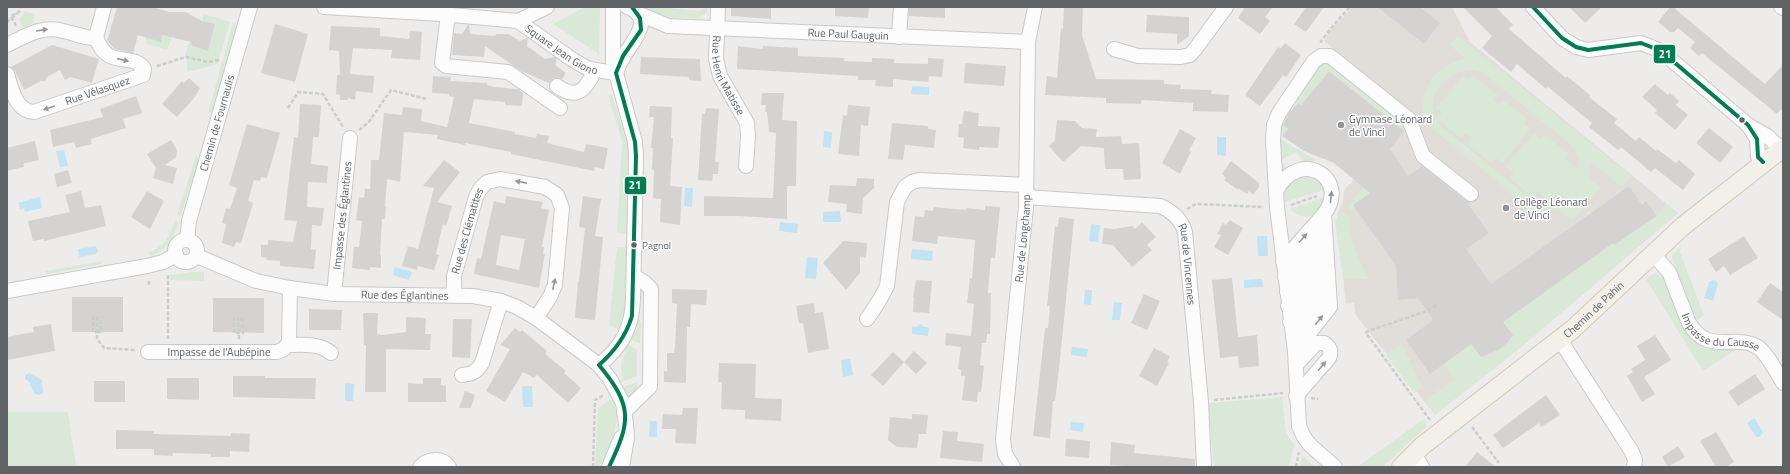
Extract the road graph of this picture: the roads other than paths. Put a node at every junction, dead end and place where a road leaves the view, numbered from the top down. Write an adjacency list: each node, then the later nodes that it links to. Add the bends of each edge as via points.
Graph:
1 (104, 7): 17 (street)
2 (250, 7): 38 (street, Chemin de Fournaulis, via 188,220)
3 (324, 7): 12 (street)
4 (547, 7): 13 (street, Square Jean Giono)
5 (718, 7): 15 (street, Rue Henri Matisse)
6 (901, 7): 18 (street)
7 (1035, 7): 20 (street, Rue de Longchamp)
8 (1226, 7): 22 (street, via 1190,55 1138,56)
9 (1533, 7): 28 (street, via 1562,38 1576,47 1588,50 1641,43 1661,51)
10 (615, 8): 19 (street)
11 (633, 9): 14 (street, Rue Paul Gauguin); 16 (street, via 642,24)
12 (448, 14): 13 (street); 27 (street, via 442,63 446,66 508,72)
13 (518, 21): 23 (street, Square Jean Giono, via 573,60)
14 (668, 26): 15 (street, Rue Paul Gauguin); 16 (street, Rue Paul Gauguin)
15 (716, 29): 18 (street, Rue Paul Gauguin); 32 (street, Rue Henri Matisse, via 717,68 747,123)
16 (638, 36): 19 (street, Rue Paul Gauguin, via 628,42 617,42); 24 (street, via 623,56)
17 (96, 37): 21 (street, one-way to 17, via 45,29 89,38); 25 (street, Rue Vélasquez, one-way to 25, via 106,55 139,64 144,69 142,76 34,112 19,105)
18 (899, 37): 20 (street, Rue Paul Gauguin)
19 (612, 39): 24 (street)
20 (1028, 42): 33 (street, Rue de Longchamp)
21 (7, 45)
22 (1114, 49)
23 (596, 70): 24 (street, Square Jean Giono); 26 (street, via 588,86 581,91 566,92)
24 (616, 73): 45 (street, via 635,149)
25 (7, 74)
26 (557, 86)
27 (560, 108)
28 (1748, 125): 30 (street); 31 (street, via 1754,133 1758,157)
29 (350, 138): 51 (street, Impasse des Églantines)
30 (1782, 148): 31 (main road, Chemin de Pahin)
31 (1763, 162): 40 (main road, Chemin de Pahin, via 1700,212)
32 (746, 166)
33 (1026, 191): 56 (street, Rue de Vincennes, via 919,180 905,187 897,202 887,286 880,301); 76 (street, Rue de Longchamp, via 1003,439 1005,454); 77 (street, Rue de Vincennes, via 1160,206 1176,215 1185,232 1202,402)
34 (1276, 191): 35 (street, via 1274,125 1279,113 1314,61 1327,55 1409,119 1423,156); 36 (street, one-way to 34, via 1331,202 1332,191 1330,184 1318,172 1307,168 1297,170 1288,175); 43 (street)
35 (1471, 194)
36 (1324, 214): 37 (street); 43 (street, one-way to 36)
37 (1325, 232): 39 (street); 46 (street)
38 (187, 240): 41 (street, via 176,246); 42 (street, via 197,246)
39 (1326, 246): 44 (street); 50 (street)
40 (1653, 254): 59 (main road, Chemin de Pahin); 67 (street, Impasse du Causse, via 1669,272 1694,329 1703,337 1716,342 1739,342 1757,346)
41 (176, 256): 42 (street, via 184,262 189,262); 49 (street, via 147,266)
42 (197, 256): 48 (street, Rue des Églantines, via 256,281)
43 (1283, 261): 46 (street)
44 (1327, 264): 47 (street); 54 (street)
45 (634, 276): 65 (street, via 629,327 607,358); 69 (street, via 651,290 650,387)
46 (1285, 277): 50 (street)
47 (1329, 285): 57 (street); 58 (street); 61 (street, one-way to 47, via 1330,307)
48 (290, 288): 51 (street, Rue des Églantines); 60 (street)
49 (7, 291)
50 (1287, 292): 54 (street)
51 (334, 294): 52 (street, Rue des Églantines)
52 (454, 295): 53 (street, Rue des Églantines); 55 (street, Rue des Clématites, one-way to 52, via 555,285 562,208 557,195 545,187 496,179 487,182 480,189 454,276)
53 (501, 301): 55 (street, Rue des Églantines); 66 (street, via 482,363 478,370)
54 (1288, 306): 57 (street)
55 (536, 318): 65 (street, Rue des Églantines)
56 (866, 319)
57 (1290, 322): 58 (street)
58 (1292, 336): 61 (street)
59 (1560, 340): 70 (main road, Chemin de Pahin); 79 (street, via 1632,452)
60 (288, 345): 62 (street, Impasse de l'Aubépine, via 277,352); 63 (street, Impasse de l'Aubépine, via 315,346)
61 (1295, 351): 64 (street)
62 (148, 352)
63 (331, 353)
64 (1296, 365): 68 (street); 68 (street, one-way to 64, via 1329,358 1329,348 1324,343 1316,343)
65 (598, 366): 69 (street, Rue des Églantines, via 616,388)
66 (462, 375)
67 (1783, 384)
68 (1296, 396): 71 (street, via 1302,434)
69 (625, 418): 74 (street); 75 (street, Rue des Églantines, via 627,438)
70 (1418, 460): 78 (main road, Chemin de Pahin)
71 (1328, 464)
72 (420, 467): 73 (street, via 429,460 436,460)
73 (449, 467)
74 (609, 467)
75 (622, 467)
76 (1013, 467)
77 (1204, 467)
78 (1401, 467)
79 (1634, 467)

